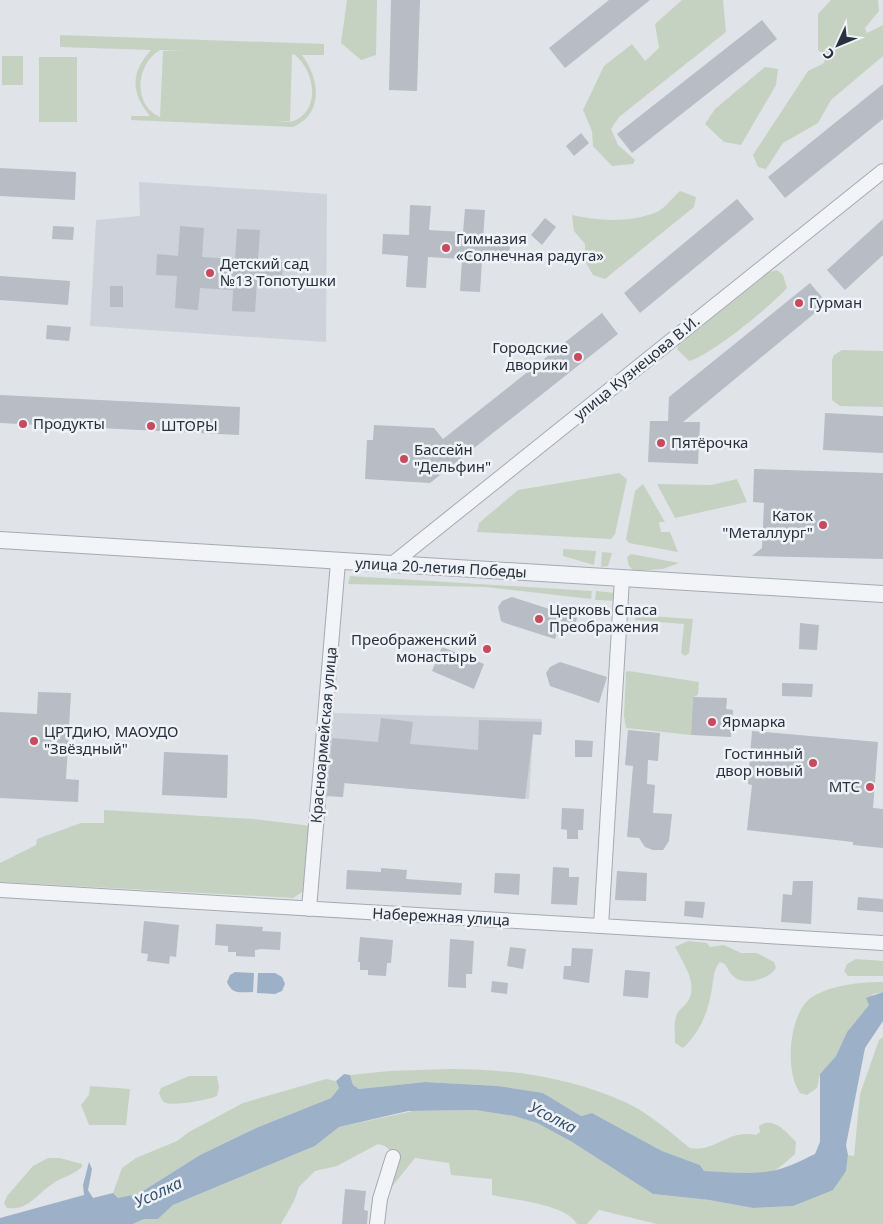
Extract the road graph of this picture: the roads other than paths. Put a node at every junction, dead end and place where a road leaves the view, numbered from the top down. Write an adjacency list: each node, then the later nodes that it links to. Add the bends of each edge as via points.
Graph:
1 (883, 171): 4 (street, улица Кузнецова В.И.)
2 (0, 540): 3 (street, улица 20-летия Победы)
3 (338, 562): 4 (street, улица 20-летия Победы); 8 (street, Красноармейская улица)
4 (391, 565): 5 (street, улица 20-летия Победы)
5 (622, 579): 6 (street, улица 20-летия Победы); 9 (street)
6 (883, 594)
7 (0, 890): 8 (street, Набережная улица)
8 (310, 909): 9 (street, Набережная улица)
9 (601, 926): 10 (street, Набережная улица)
10 (883, 943)
11 (393, 1157): 12 (street, via 380,1199)
12 (377, 1224)

